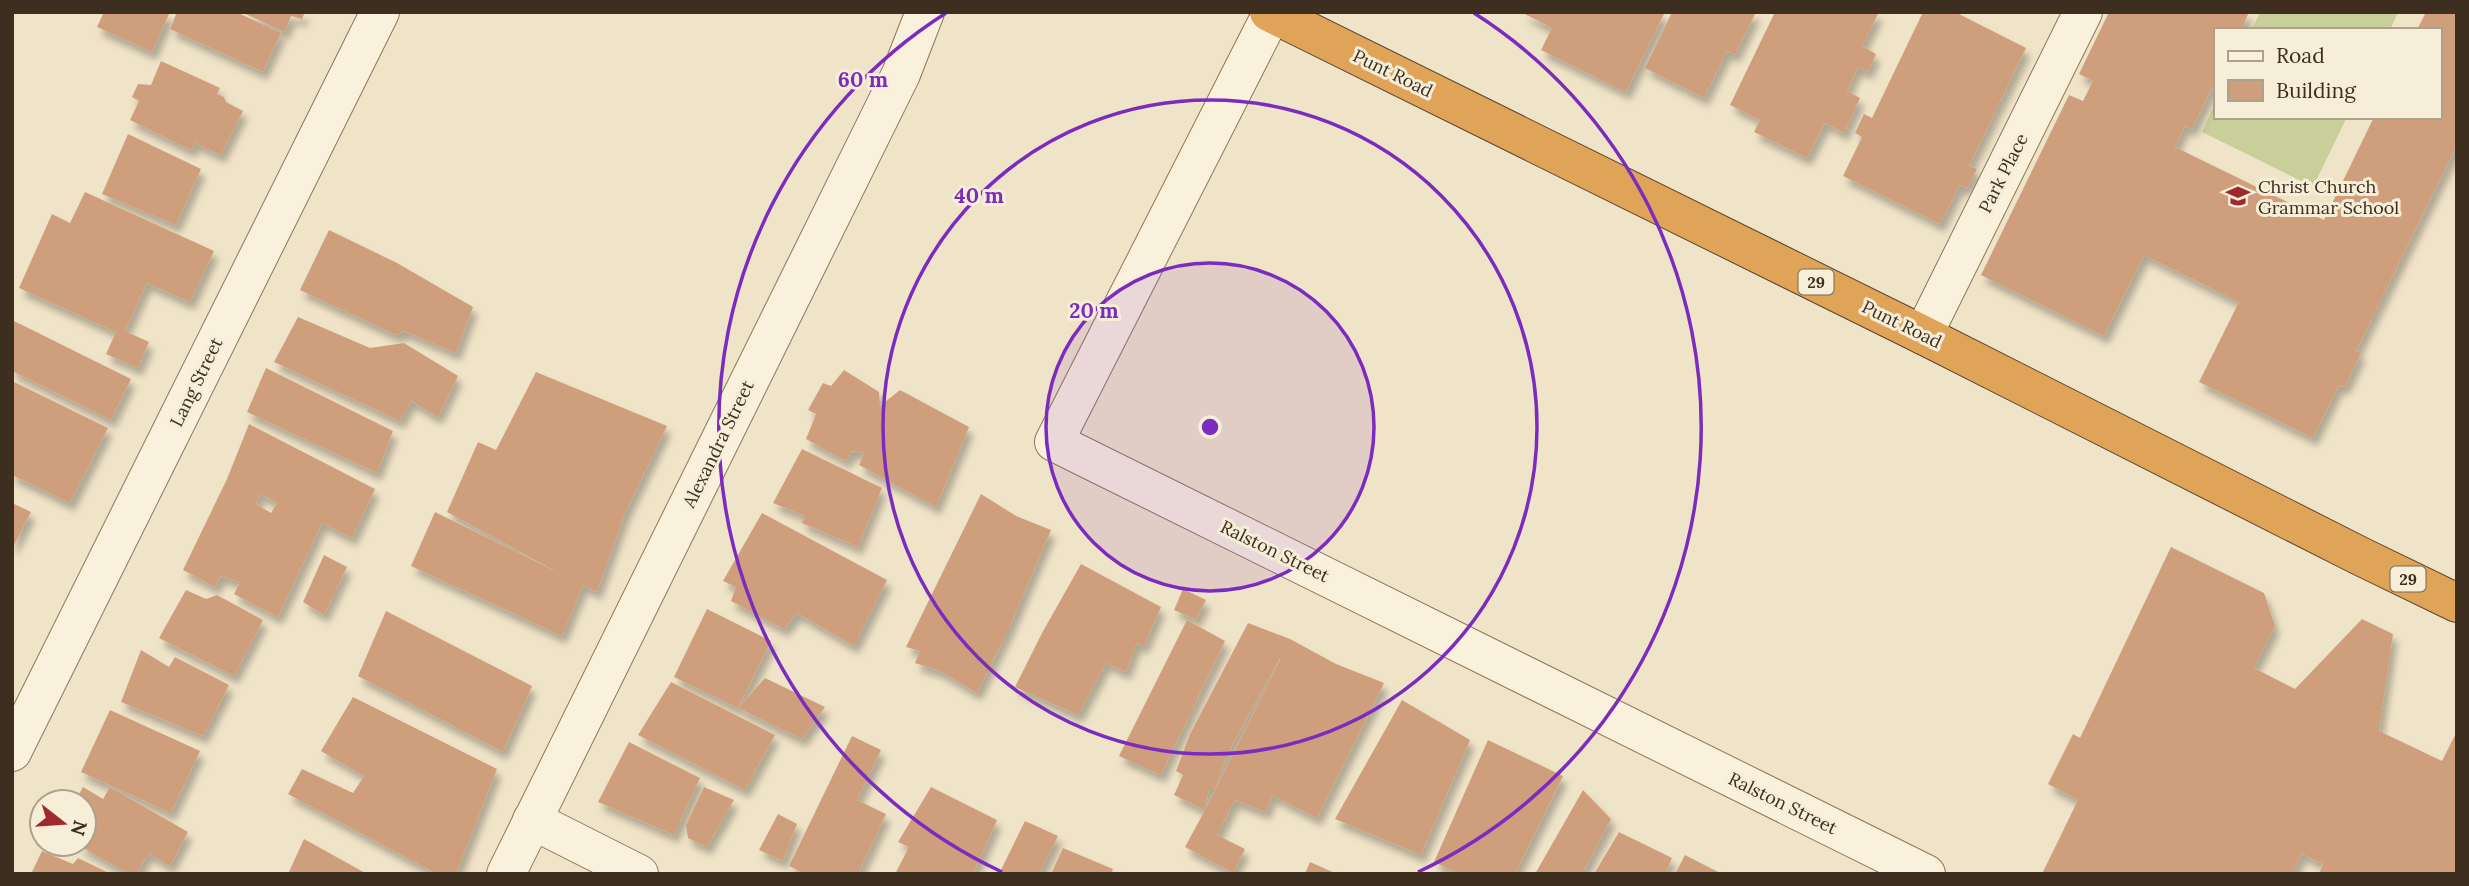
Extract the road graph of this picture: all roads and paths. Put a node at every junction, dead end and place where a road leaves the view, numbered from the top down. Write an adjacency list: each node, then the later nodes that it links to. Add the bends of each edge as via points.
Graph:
1 (380, 12): 7 (street, Lang Street)
2 (925, 12): 8 (street, Alexandra Street, via 901,74)
3 (2083, 12): 5 (street, Park Place)
4 (1270, 13): 5 (highway, Punt Road / 29); 11 (street, Ralston Street, via 1054,442)
5 (1923, 335): 6 (highway, Punt Road / 29)
6 (2457, 603)
7 (12, 752)
8 (532, 820): 9 (street, Alexandra Street); 10 (street)
9 (506, 874)
10 (639, 874)
11 (1926, 874)

